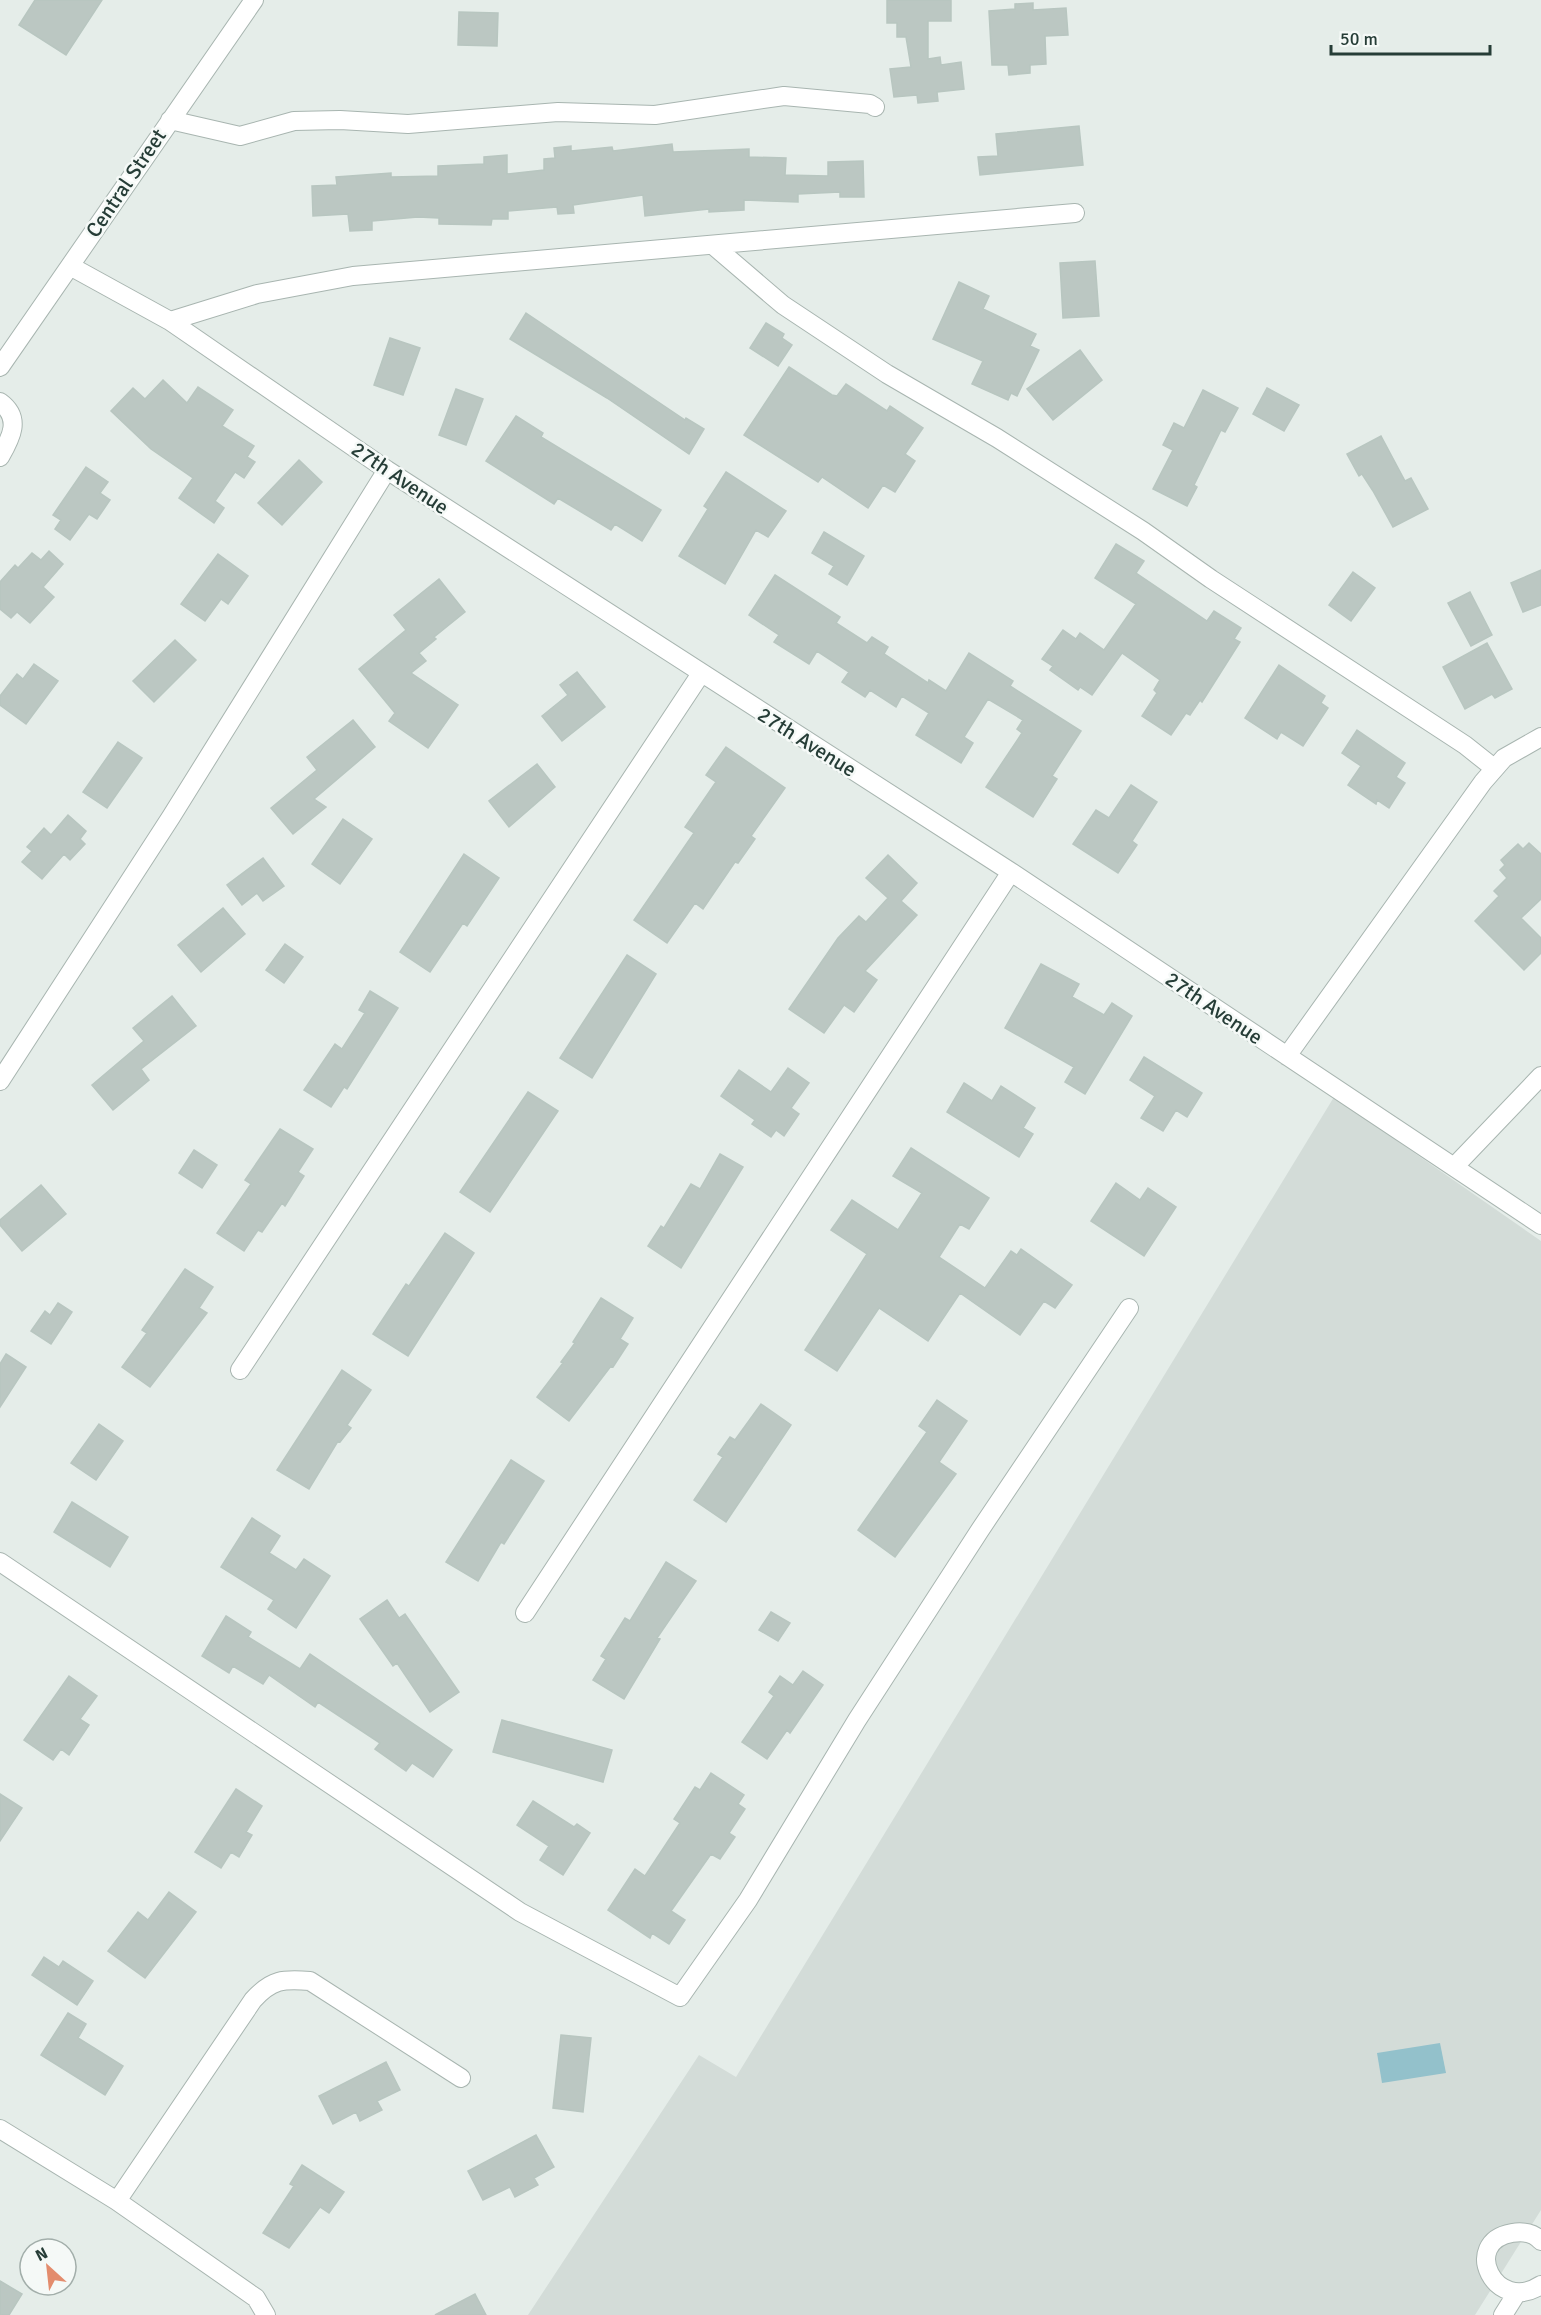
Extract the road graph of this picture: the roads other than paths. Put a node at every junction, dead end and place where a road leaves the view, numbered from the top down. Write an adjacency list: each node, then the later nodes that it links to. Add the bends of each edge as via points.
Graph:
1 (254, 0): 3 (street, Central Street)
2 (875, 107): 3 (street, via 784,96 655,115 558,112 408,124 294,121 240,136)
3 (170, 120): 6 (street, Central Street)
4 (1075, 213): 5 (street)
5 (714, 246): 7 (street, via 353,276 257,294); 14 (street, via 783,305 887,374 1143,531)
6 (70, 266): 7 (street, 27th Avenue); 8 (street, Central Street)
7 (170, 321): 11 (street, 27th Avenue)
8 (0, 367)
9 (0, 402): 10 (street, via 13,418 14,433)
10 (0, 457)
11 (387, 470): 12 (street, 27th Avenue); 18 (street, via 171,817)
12 (700, 675): 15 (street, 27th Avenue); 22 (street)
13 (1541, 737): 14 (street)
14 (1494, 768): 16 (street)
15 (1011, 872): 16 (street, 27th Avenue); 24 (street)
16 (1287, 1056): 19 (street, 27th Avenue)
17 (1541, 1076): 19 (street)
18 (0, 1081)
19 (1454, 1167): 20 (street, 27th Avenue)
20 (1541, 1225)
21 (1129, 1308): 23 (street, via 857,1720 748,1900 680,1997 520,1912)
22 (240, 1370)
23 (0, 1562)
24 (525, 1613)
25 (461, 2078): 27 (street, via 310,1982 287,1979 267,1985)
26 (0, 2129): 27 (street)
27 (117, 2201): 31 (street, via 256,2298)
28 (1541, 2241): 30 (street, via 1521,2231 1504,2234 1491,2245 1485,2261 1488,2278 1499,2290)
29 (1541, 2286): 30 (street, via 1532,2293)
30 (1515, 2296): 32 (street)
31 (266, 2315)
32 (1503, 2315)

